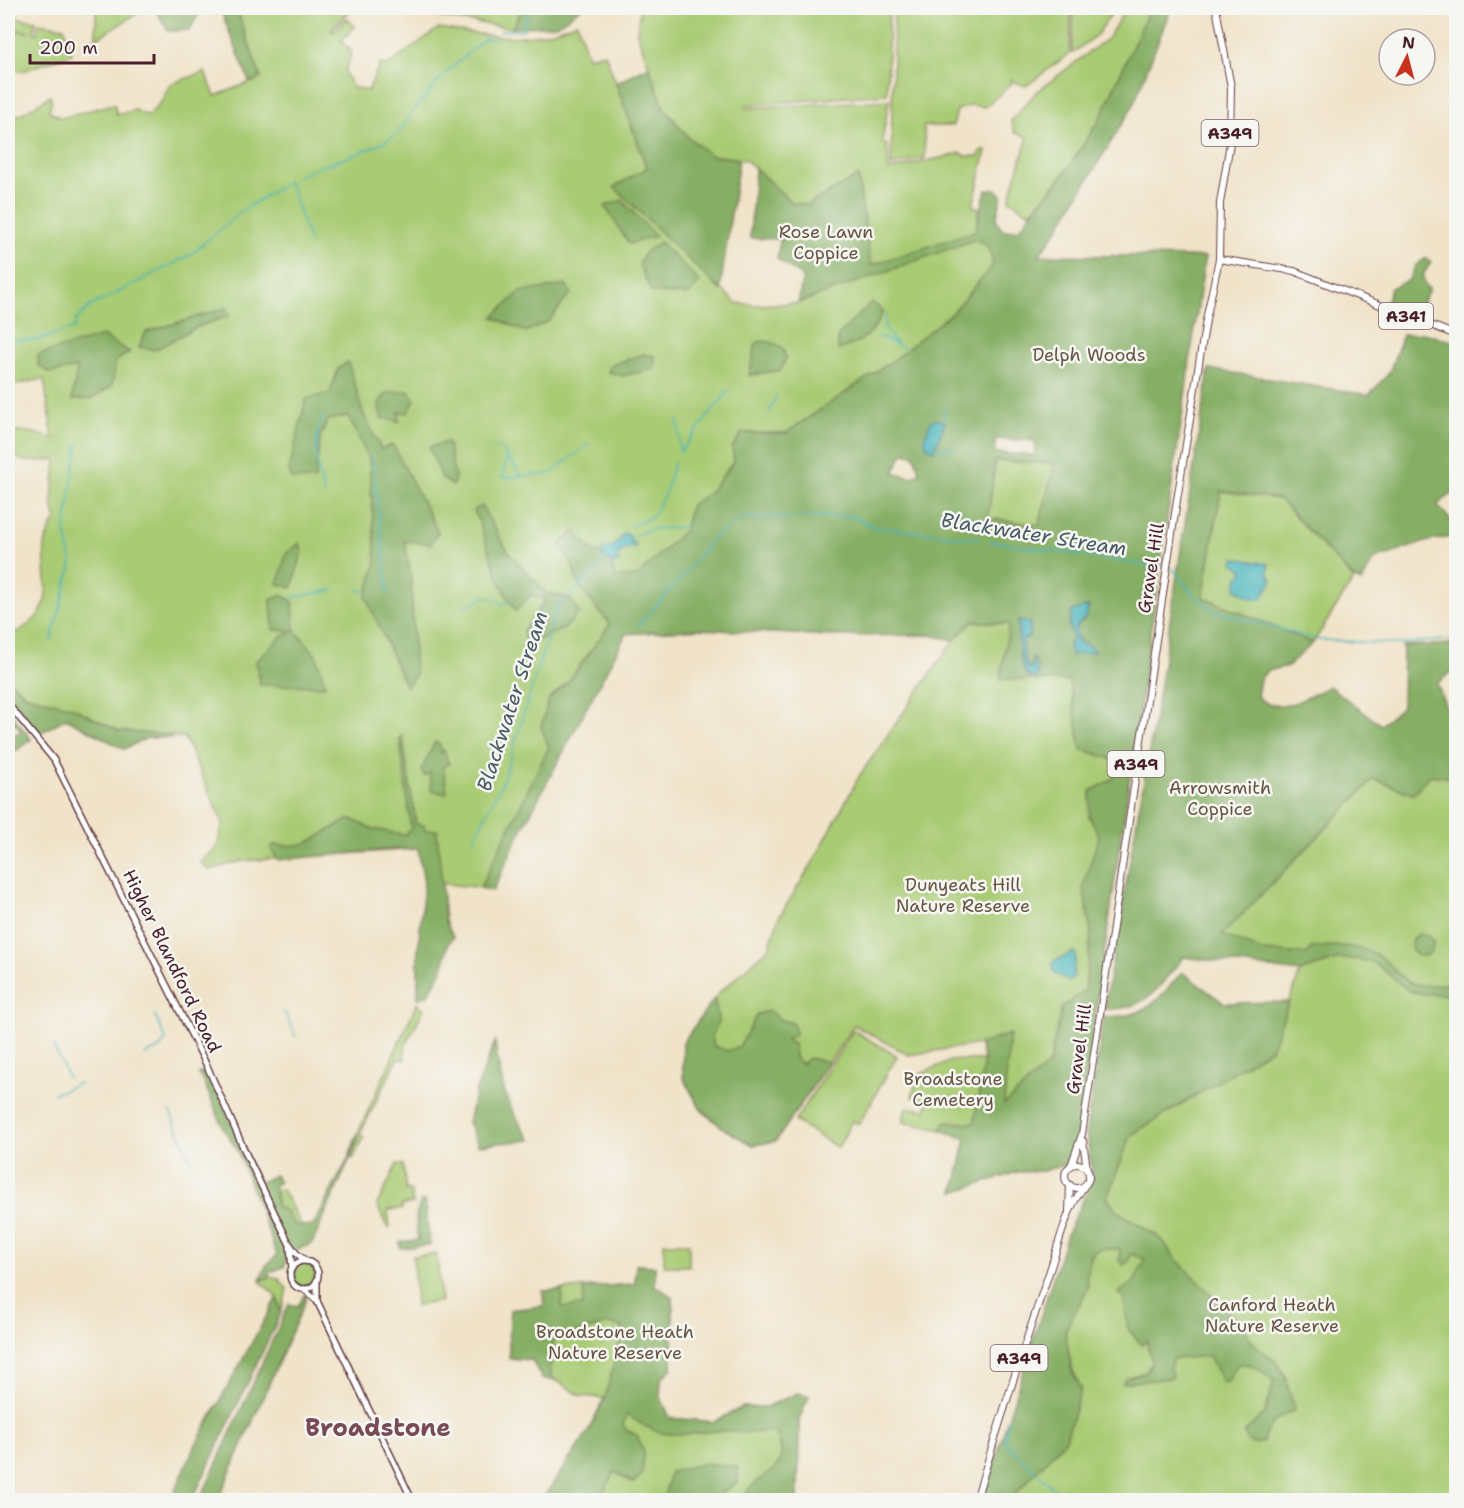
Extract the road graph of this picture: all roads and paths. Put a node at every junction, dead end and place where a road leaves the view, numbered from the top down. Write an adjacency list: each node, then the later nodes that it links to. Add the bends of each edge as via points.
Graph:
1 (1216, 8): 2 (main road, Gravel Hill / A349, via 1231,87)
2 (1219, 259): 3 (main road, A341, via 1294,271); 5 (main road, Gravel Hill / A349, via 1166,568)
3 (1456, 335)
4 (8, 704): 11 (main road, Higher Blandford Road, via 54,760 207,1066)
5 (1082, 1134): 6 (main road, Gravel Hill / A349); 7 (main road, Gravel Hill / A349)
6 (1071, 1166): 7 (main road); 9 (main road, via 1066,1176)
7 (1087, 1170): 8 (main road)
8 (1086, 1184): 9 (main road, via 1076,1188); 10 (main road, A349)
9 (1070, 1185): 10 (main road, A349)
10 (1068, 1217): 18 (main road, A349)
11 (290, 1243): 12 (main road, Higher Blandford Road); 13 (main road, Higher Blandford Road)
12 (306, 1261): 13 (main road); 14 (main road, via 316,1268)
13 (292, 1268): 15 (main road, via 292,1282)
14 (318, 1278): 15 (main road); 16 (main road)
15 (304, 1289): 16 (main road)
16 (317, 1301): 17 (main road)
17 (412, 1500)
18 (976, 1500)

